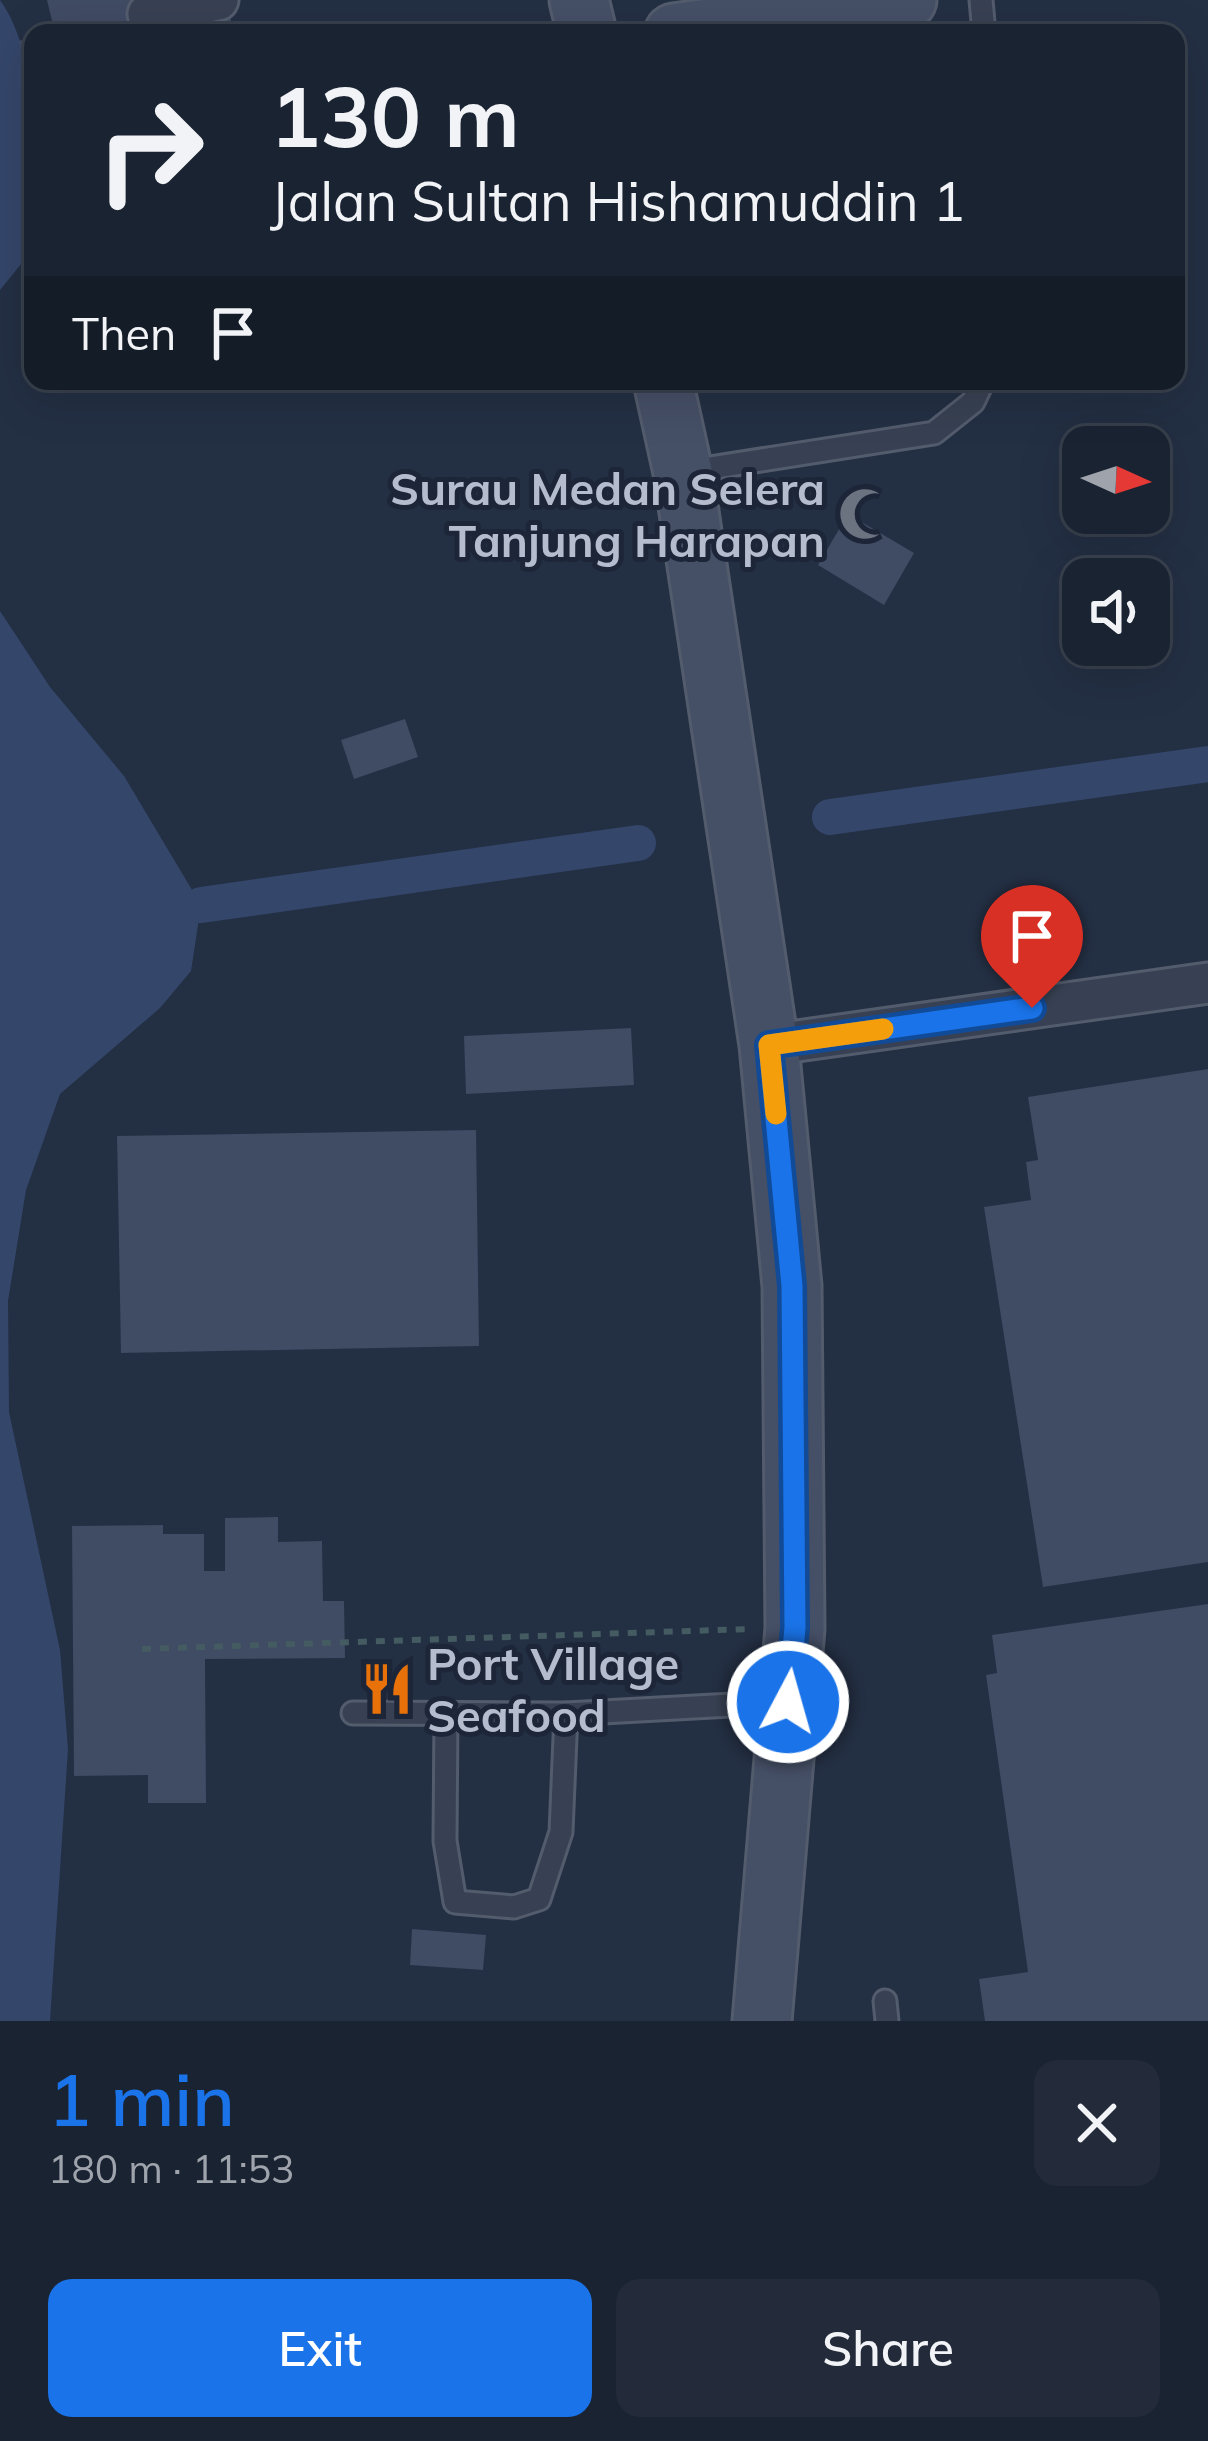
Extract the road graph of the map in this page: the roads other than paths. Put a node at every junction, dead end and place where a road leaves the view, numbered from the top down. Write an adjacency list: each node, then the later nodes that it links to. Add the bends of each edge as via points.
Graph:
1 (218, 0): 3 (street)
2 (907, 0): 4 (street)
3 (148, 14)
4 (738, 24)
5 (665, 390): 7 (street)
6 (979, 390): 7 (lane, via 934,434)
7 (683, 472): 9 (street)
8 (1208, 983): 9 (street)
9 (769, 1045): 10 (street, via 792,1286 795,1628)
10 (788, 1702): 13 (lane); 14 (street)
11 (353, 1713): 12 (lane)
12 (446, 1714): 13 (lane); 13 (lane, via 445,1841 455,1902 514,1907 539,1899 561,1832)
13 (566, 1714)
14 (762, 2021)

